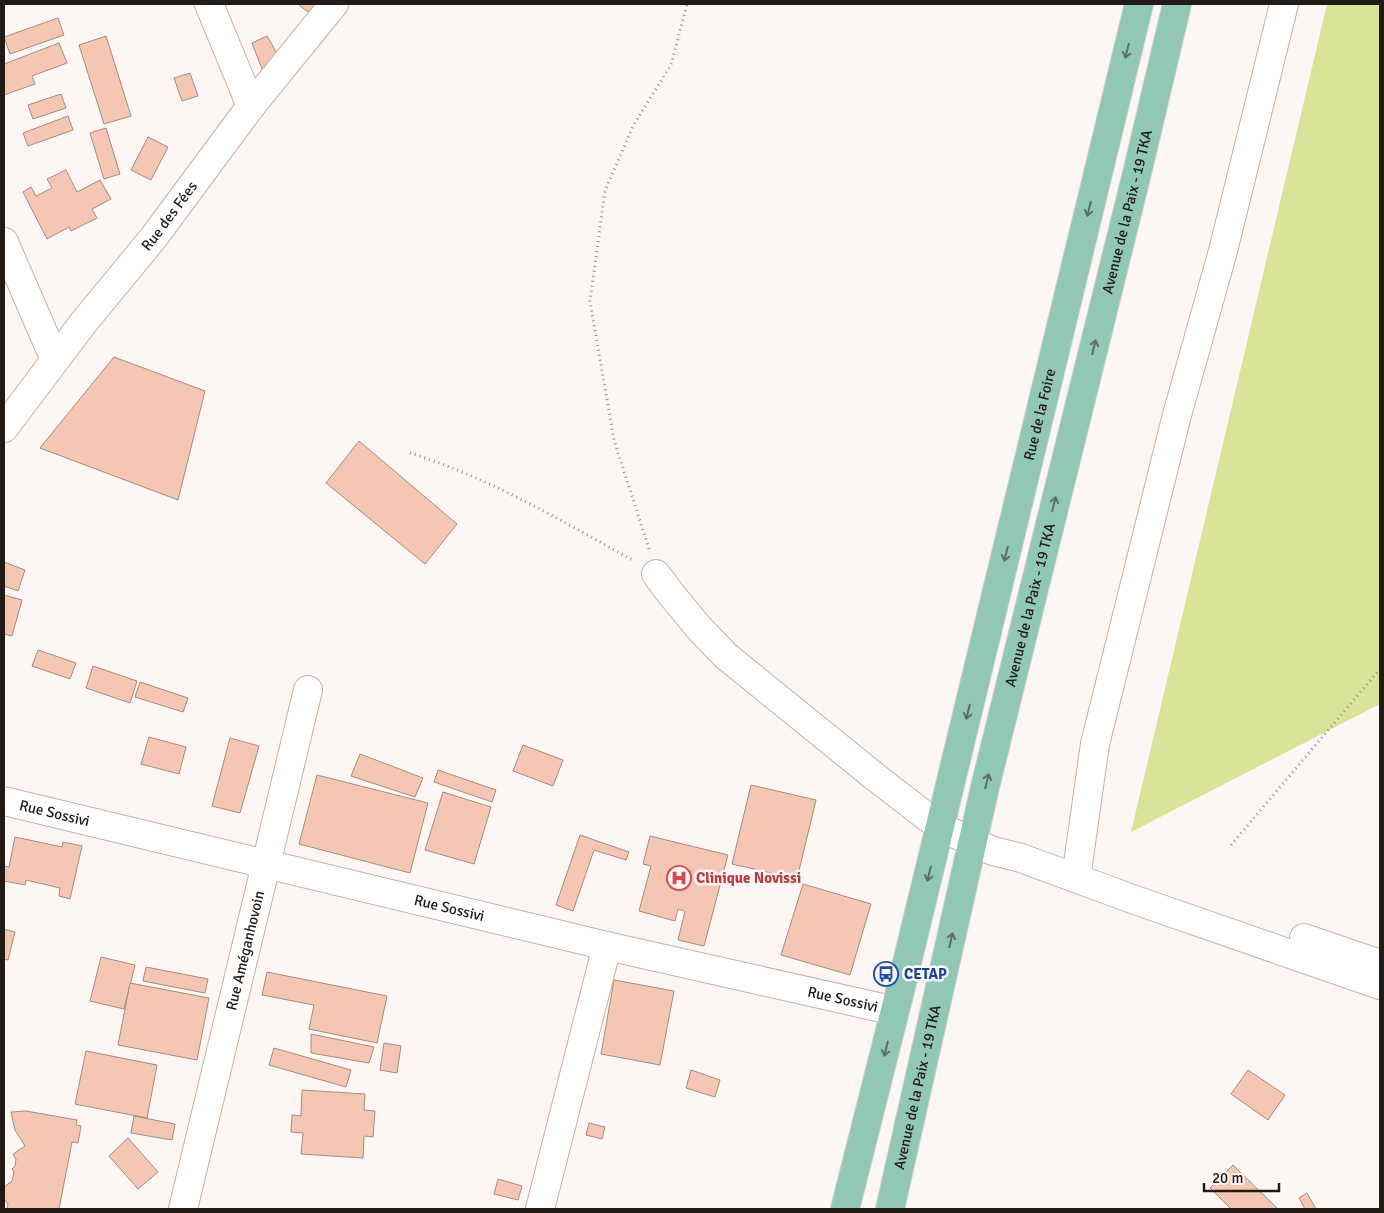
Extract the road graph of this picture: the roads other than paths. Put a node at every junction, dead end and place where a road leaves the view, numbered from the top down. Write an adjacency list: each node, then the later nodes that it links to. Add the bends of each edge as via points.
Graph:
1 (209, 4): 6 (street)
2 (334, 4): 6 (street, Rue des Fées)
3 (1139, 4): 14 (main road, Rue de la Foire, one-way to 14)
4 (1177, 4): 15 (main road, Avenue de la Paix - 19 TKA, one-way to 4)
5 (1284, 4): 17 (street, via 1095,744)
6 (251, 106): 8 (street, Rue des Fées, via 154,237)
7 (4, 242): 8 (street)
8 (55, 360): 9 (street, Rue des Fées)
9 (15, 402): 10 (street, Rue des Fées)
10 (4, 428)
11 (656, 574): 14 (street, via 726,656)
12 (308, 690): 16 (street, Rue Améganhovoin)
13 (4, 801): 16 (street, Rue Sossivi)
14 (940, 827): 15 (street); 21 (main road, one-way to 21)
15 (973, 842): 17 (street, via 993,851); 23 (main road, Avenue de la Paix - 19 TKA, one-way to 15)
16 (266, 864): 18 (street, Rue Sossivi); 24 (street, Rue Améganhovoin)
17 (1077, 870): 19 (street); 20 (street)
18 (607, 946): 21 (street, Rue Sossivi); 25 (street)
19 (1380, 964)
20 (1380, 985)
21 (896, 1011): 22 (main road, one-way to 22)
22 (854, 1174): 23 (main road); 26 (main road)
23 (893, 1197)
24 (183, 1209)
25 (540, 1209)
26 (845, 1209)

